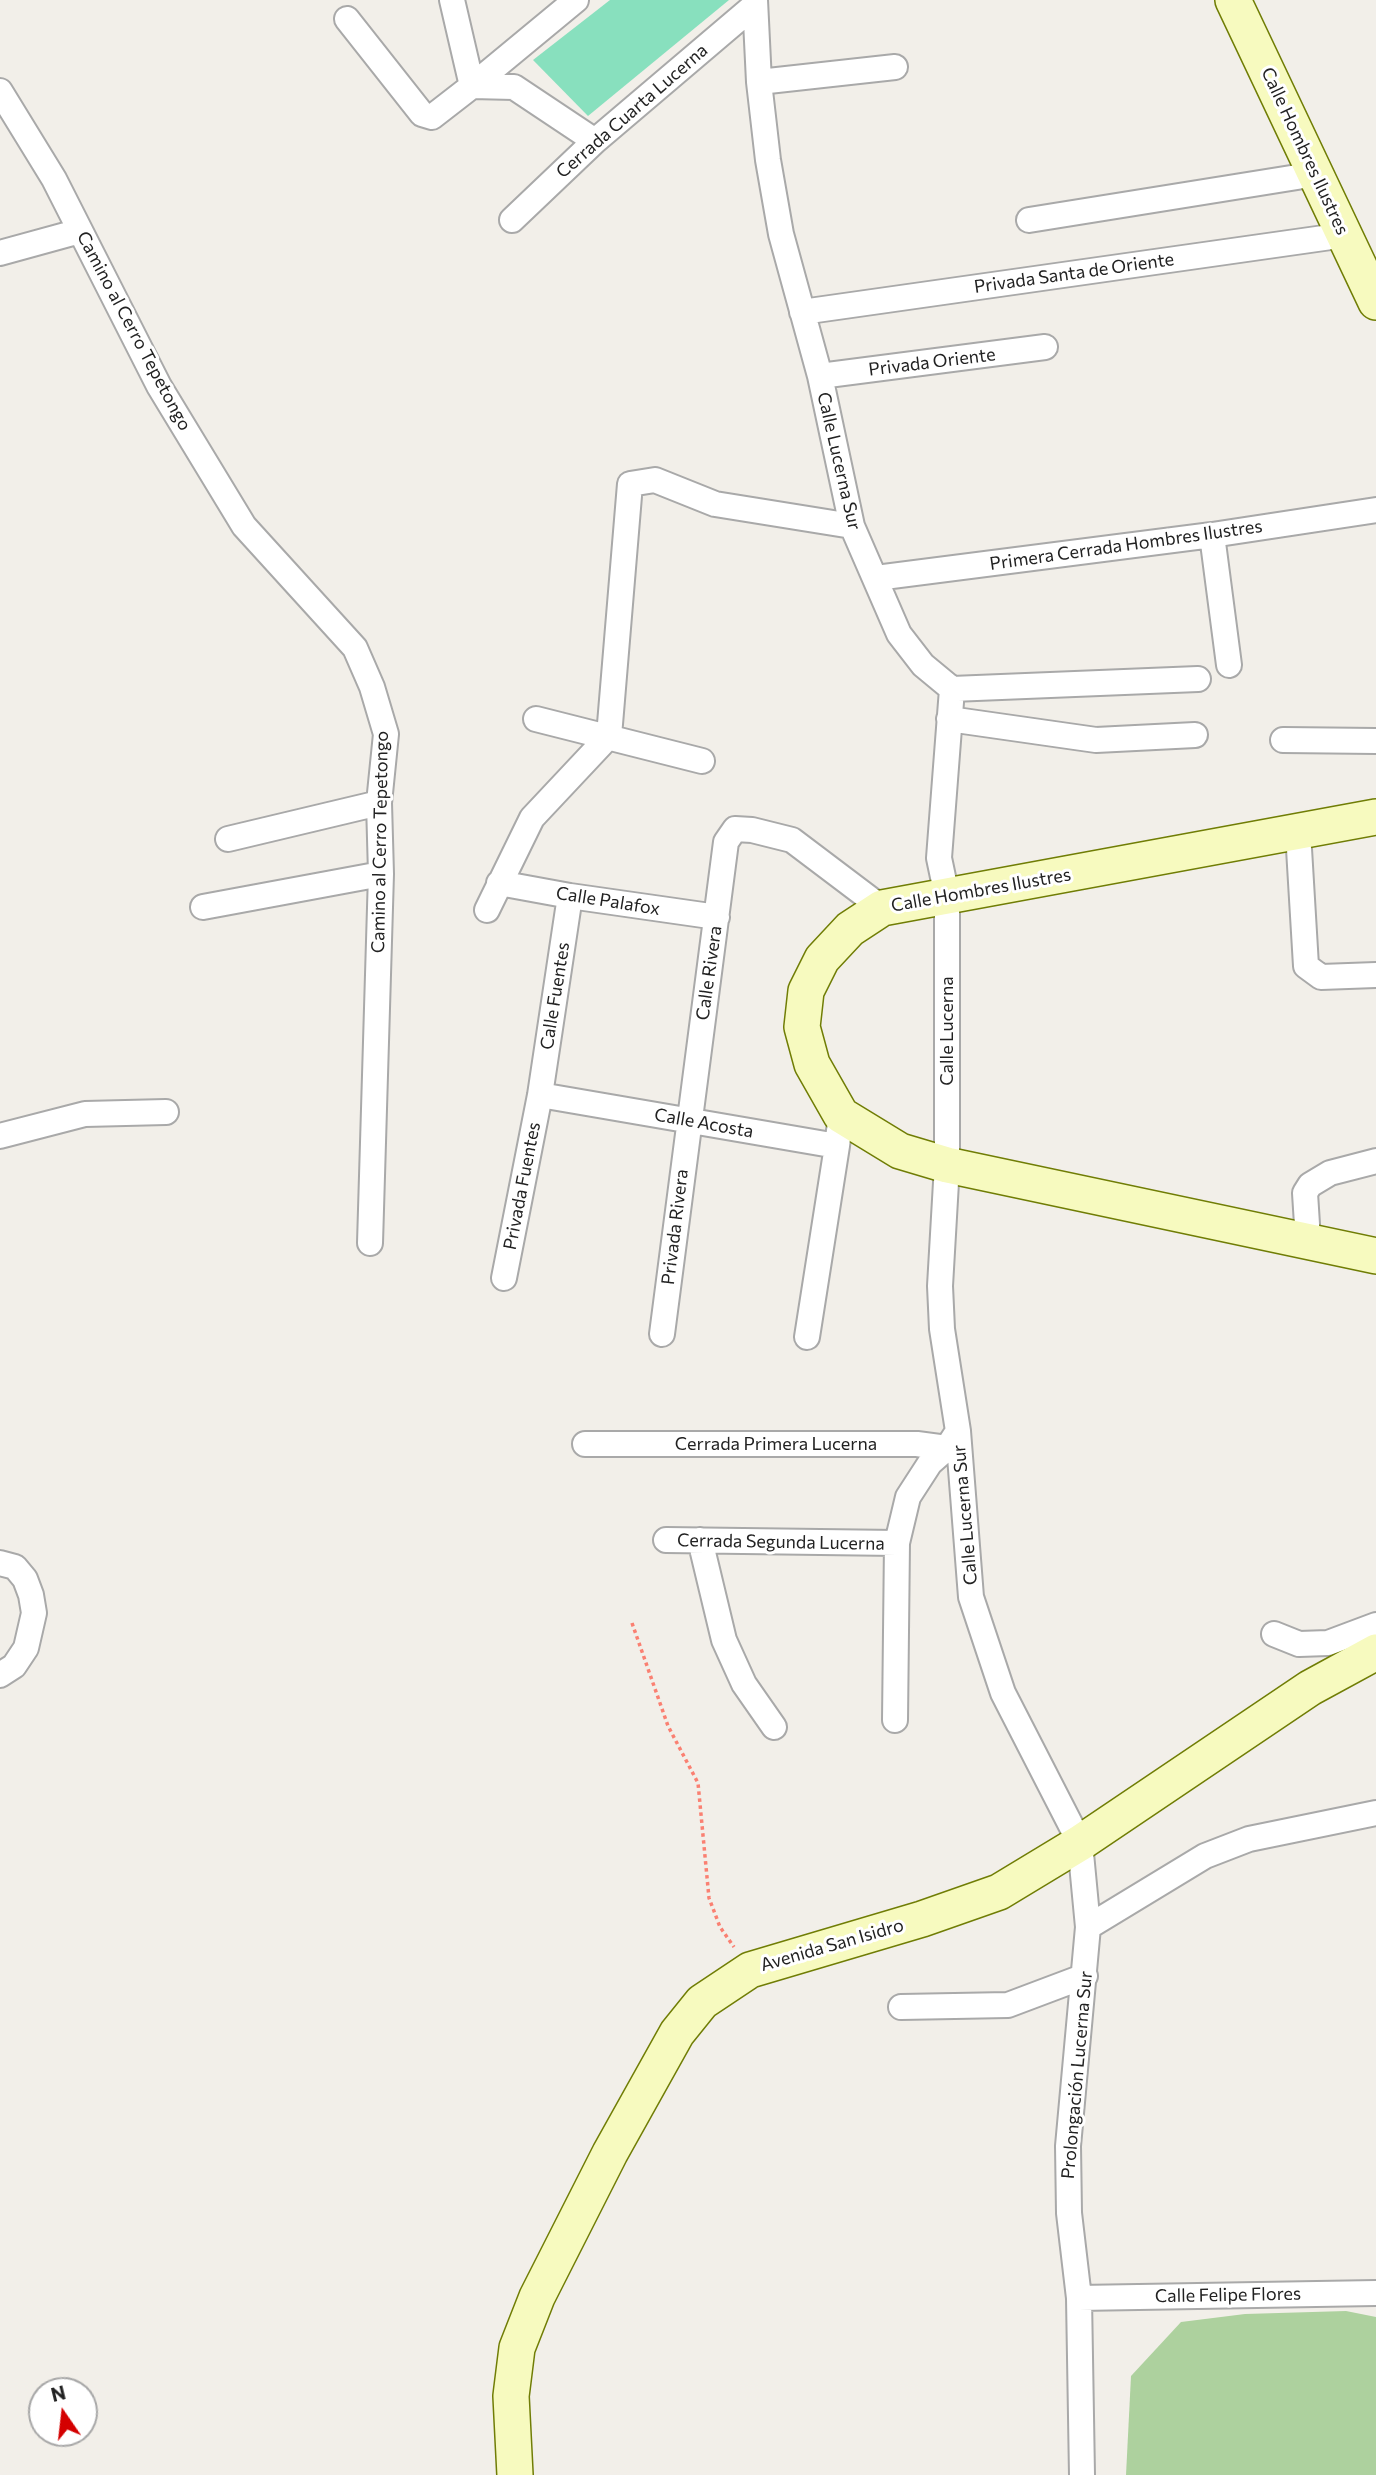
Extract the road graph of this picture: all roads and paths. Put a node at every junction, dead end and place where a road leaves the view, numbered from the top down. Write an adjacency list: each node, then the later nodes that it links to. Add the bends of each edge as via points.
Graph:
1 (452, 0): 8 (street)
2 (1233, 0): 11 (main road, Calle Hombres Ilustres)
3 (571, 2): 8 (street)
4 (755, 2): 7 (street, Calle Lucerna Sur); 10 (street, Cerrada Cuarta Lucerna)
5 (347, 19): 8 (street, via 422,114 432,117)
6 (895, 66): 7 (street)
7 (759, 82): 18 (street, Calle Lucerna Sur, via 780,234)
8 (472, 86): 10 (street, via 514,87)
9 (0, 91): 14 (street, Camino al Cerro Tepetongo)
10 (595, 141): 12 (street, Cerrada Cuarta Lucerna)
11 (1316, 174): 13 (street); 15 (main road, Calle Hombres Ilustres)
12 (512, 220)
13 (1029, 220)
14 (80, 231): 16 (street); 35 (street, Camino al Cerro Tepetongo, via 159,386 244,526 355,648 386,734)
15 (1345, 234): 17 (main road, Calle Hombres Ilustres); 18 (street, Privada Santa de Oriente)
16 (0, 253)
17 (1376, 302)
18 (803, 312): 20 (street, Calle Lucerna Sur)
19 (1045, 347): 20 (street, Privada Oriente)
20 (820, 376): 22 (street, Calle Lucerna Sur)
21 (1376, 510): 23 (street, Primera Cerrada Hombres Ilustres)
22 (852, 526): 24 (street, Calle Lucerna Sur); 31 (street, via 715,504 655,480 630,484)
23 (1212, 535): 24 (street, Primera Cerrada Hombres Ilustres); 25 (street)
24 (876, 578): 27 (street, Calle Lucerna Sur, via 899,634 923,665)
25 (1229, 665)
26 (1198, 679): 27 (street)
27 (953, 689): 29 (street)
28 (536, 719): 31 (street)
29 (949, 719): 30 (street, via 1096,740); 42 (street, via 939,858)
30 (1195, 735)
31 (609, 736): 34 (street); 40 (street, via 532,818)
32 (1283, 740): 33 (street)
33 (1376, 741)
34 (702, 761)
35 (379, 803): 38 (street); 39 (street, Camino al Cerro Tepetongo)
36 (1376, 817): 37 (main road, Calle Hombres Ilustres)
37 (1298, 832): 42 (main road, Calle Hombres Ilustres); 47 (street, via 1306,966 1321,976)
38 (228, 839)
39 (382, 874): 43 (street); 56 (street, Camino al Cerro Tepetongo)
40 (499, 883): 41 (street, Calle Palafox); 45 (street)
41 (570, 896): 46 (street, Calle Palafox); 48 (street, Calle Fuentes)
42 (947, 896): 44 (main road, Calle Hombres Ilustres); 54 (street, Calle Lucerna)
43 (203, 907)
44 (882, 908): 46 (street, Calle Rivera, via 792,840 735,829 726,842); 51 (main road, Calle Hombres Ilustres, via 850,929 822,959 806,991 802,1027)
45 (487, 910)
46 (717, 917): 50 (street, Calle Rivera)
47 (1376, 975)
48 (540, 1095): 50 (street, Calle Acosta); 58 (street, Privada Fuentes)
49 (166, 1112): 52 (street, via 85,1114)
50 (689, 1120): 51 (street, Calle Acosta); 59 (street, Privada Rivera)
51 (839, 1131): 54 (main road, Calle Hombres Ilustres); 60 (street)
52 (0, 1136)
53 (1376, 1161): 55 (street, via 1330,1173 1310,1185 1305,1193)
54 (947, 1165): 55 (main road, Calle Hombres Ilustres); 61 (street, Calle Lucerna Sur, via 940,1286)
55 (1308, 1240): 57 (main road, Calle Hombres Ilustres)
56 (370, 1242)
57 (1376, 1256)
58 (504, 1278)
59 (662, 1334)
60 (807, 1337)
61 (953, 1439): 62 (street, Cerrada Primera Lucerna, via 917,1444); 65 (street, via 908,1497); 75 (street, Calle Lucerna Sur, via 971,1597 1003,1693)
62 (585, 1444)
63 (666, 1540): 64 (street, Cerrada Segunda Lucerna)
64 (700, 1540): 65 (street, Cerrada Segunda Lucerna); 73 (street, via 724,1640 744,1684)
65 (897, 1543): 72 (street)
66 (0, 1563): 71 (street, via 15,1567 25,1579 34,1613 26,1648 14,1666)
67 (632, 1623): 77 (path, via 668,1726 698,1783 709,1898 720,1927)
68 (1376, 1625): 69 (street, via 1328,1643 1299,1644)
69 (1274, 1634)
70 (1376, 1651): 75 (main road, Avenida San Isidro, via 1310,1688)
71 (0, 1675)
72 (895, 1720)
73 (774, 1727)
74 (1376, 1814): 76 (street, via 1249,1839 1205,1856)
75 (1080, 1843): 76 (street, Prolongación Lucerna Sur); 77 (main road, Avenida San Isidro, via 999,1892)
76 (1088, 1927): 78 (street, Prolongación Lucerna Sur)
77 (750, 1970): 82 (main road, Avenida San Isidro, via 702,2002 677,2033 537,2297 517,2348 511,2396)
78 (1086, 1976): 79 (street, via 1008,2005); 81 (street, Prolongación Lucerna Sur, via 1068,2146 1069,2213)
79 (901, 2007)
80 (1376, 2293): 81 (street, Calle Felipe Flores)
81 (1079, 2298): 83 (street, Prolongación Lucerna Sur)
82 (515, 2475)
83 (1082, 2475)

